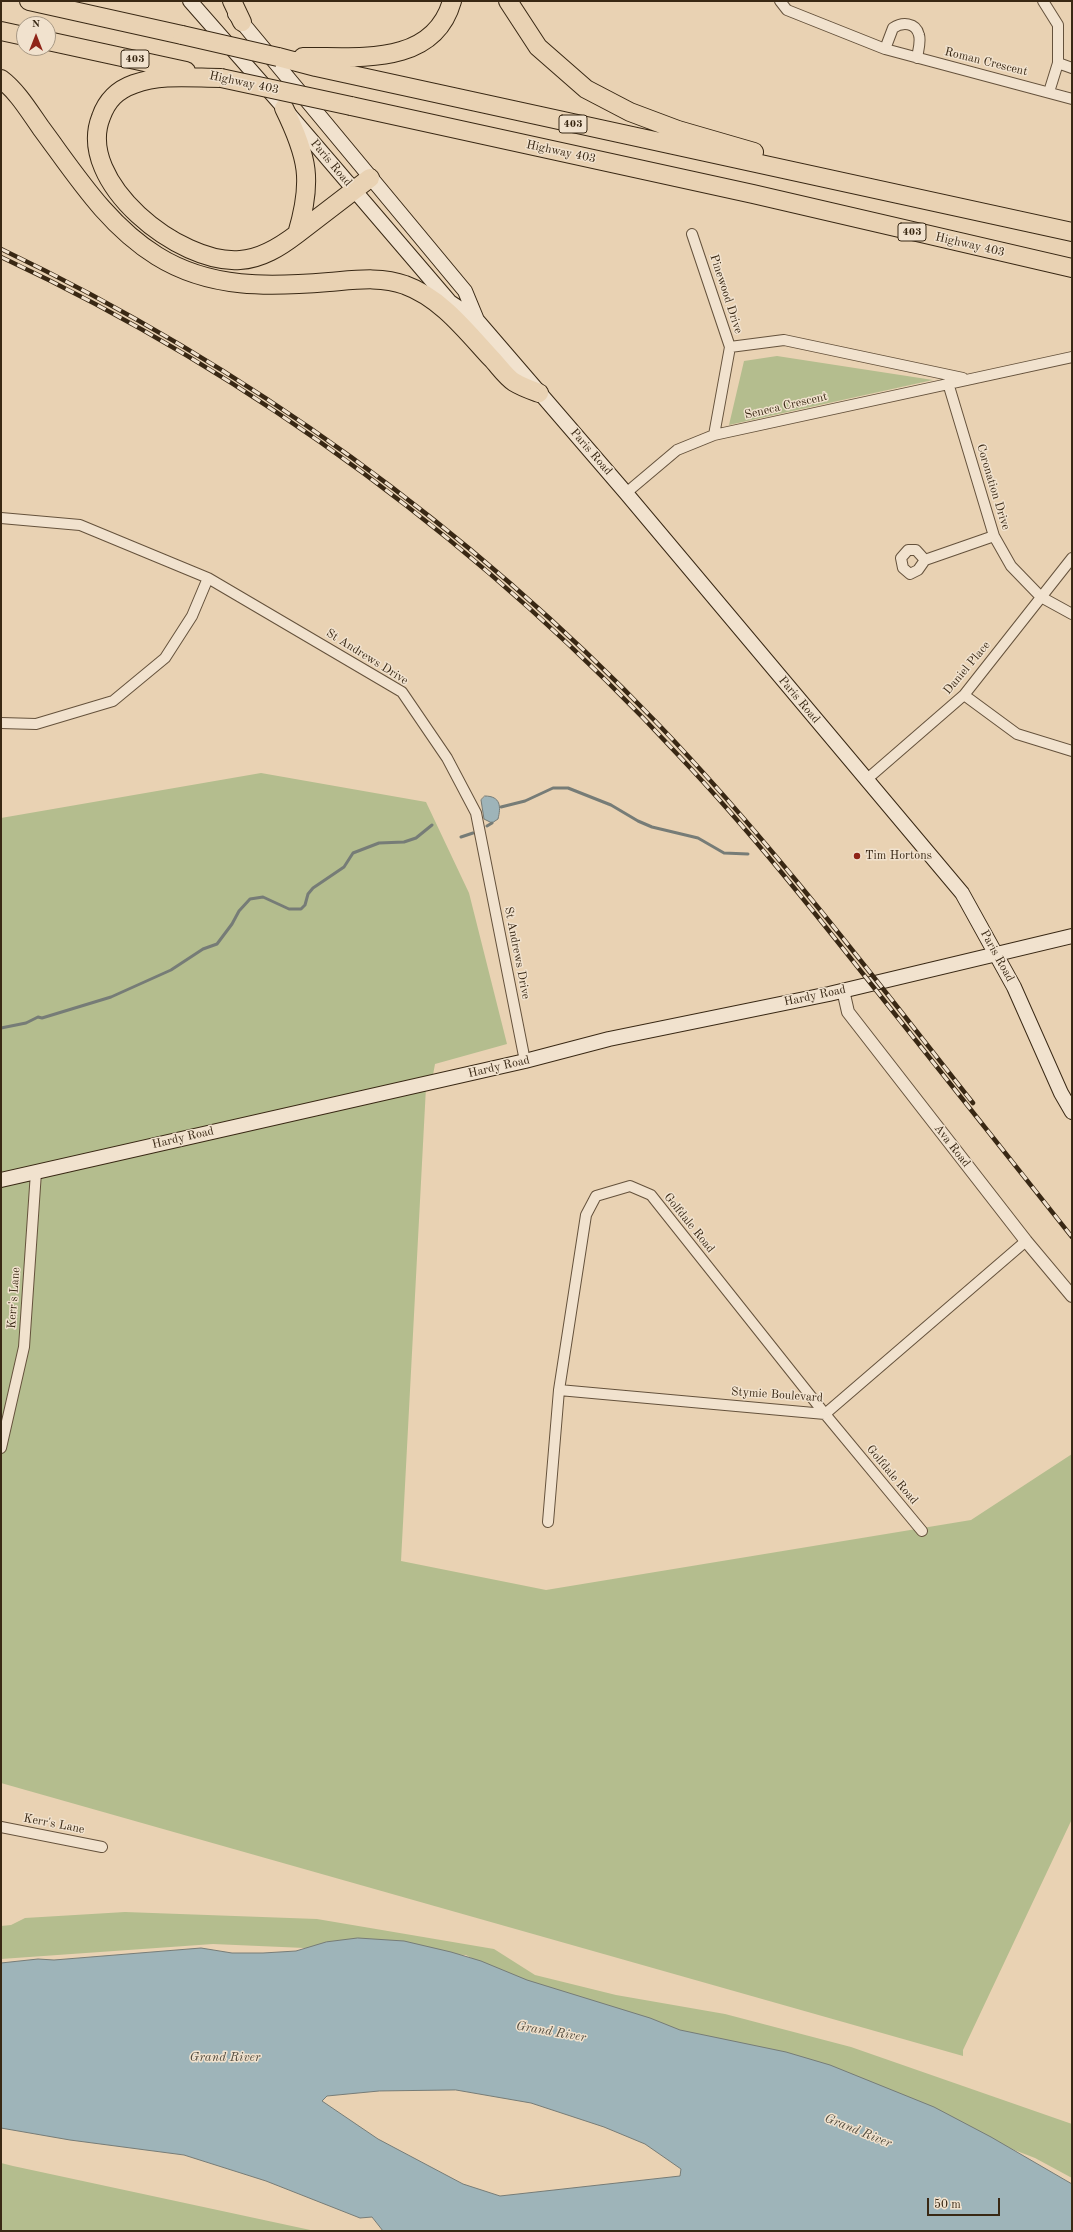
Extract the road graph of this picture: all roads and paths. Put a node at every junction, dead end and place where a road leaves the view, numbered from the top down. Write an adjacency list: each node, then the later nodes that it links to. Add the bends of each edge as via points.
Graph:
1 (29, 1): 15 (highway, 403, bridge, via 278,57)
2 (190, 1): 22 (main road, Paris Road)
3 (223, 1): 9 (main road, Paris Road)
4 (232, 1): 9 (highway)
5 (452, 1): 15 (highway, via 436,29 408,49 382,56)
6 (508, 1): 24 (highway, via 538,47 586,89 630,112 678,130 800,166)
7 (780, 1): 13 (street, Roman Crescent, via 787,10)
8 (1043, 1): 16 (street, via 1058,25)
9 (242, 22): 23 (main road, Paris Road)
10 (1, 31): 11 (highway)
11 (16, 34)
12 (56, 43): 19 (highway, Highway 403 / 403)
13 (885, 49): 14 (street, Roman Crescent); 14 (street, via 893,28 902,23 908,24 917,30 919,35)
14 (917, 58): 20 (street, Roman Crescent)
15 (313, 62): 24 (highway, 403)
16 (1058, 63): 17 (street); 20 (street)
17 (1072, 68)
18 (1, 78): 35 (highway, via 104,211 126,235 158,257 190,273 242,285 289,286 359,280 386,280 405,284 424,293 453,317 513,382)
19 (221, 78): 27 (highway, via 153,78 133,84 112,96 98,122 97,145 103,171 114,188 140,216 168,237 202,253 238,260 253,258 268,253); 29 (highway, Highway 403 / 403, bridge, via 753,194)
20 (1049, 92): 21 (street, Roman Crescent)
21 (1072, 99)
22 (284, 108): 25 (main road, Paris Road); 27 (highway, via 300,140 308,180)
23 (370, 178): 25 (highway); 30 (main road, Paris Road, via 465,291)
24 (830, 180): 26 (highway, 403)
25 (355, 191): 27 (highway); 30 (main road, Paris Road, via 450,302)
26 (1072, 232)
27 (297, 234)
28 (692, 234): 31 (street, Pinewood Drive)
29 (1072, 268)
30 (477, 320): 35 (main road, Paris Road)
31 (730, 347): 33 (street, Seneca Crescent, via 784,340); 36 (street, Pinewood Drive)
32 (1072, 357): 33 (street, Seneca Crescent)
33 (967, 378): 34 (street, Seneca Crescent)
34 (948, 383): 36 (street, Seneca Crescent); 39 (street, Coronation Drive)
35 (538, 393): 37 (main road, Paris Road)
36 (714, 435): 37 (street, Seneca Crescent, via 677,450)
37 (626, 493): 48 (main road, Paris Road)
38 (1, 518): 42 (street, St Andrews Drive, via 80,525)
39 (994, 536): 41 (street); 43 (street, Coronation Drive, via 1011,566)
40 (1072, 558): 43 (street, Daniel Place)
41 (925, 560)
42 (208, 578): 46 (street, via 192,616 165,658 113,701 36,724); 52 (street, St Andrews Drive, via 402,692 447,758 476,813)
43 (1041, 597): 44 (street, Coronation Drive); 45 (street, Daniel Place)
44 (1072, 614)
45 (964, 695): 47 (street, via 1017,734); 48 (street, Daniel Place)
46 (1, 723)
47 (1072, 751)
48 (866, 780): 50 (main road, Paris Road, via 962,893)
49 (1072, 936): 50 (main road, Hardy Road)
50 (996, 954): 51 (main road, Hardy Road); 53 (main road, Paris Road)
51 (843, 990): 52 (main road, Hardy Road, via 609,1039); 56 (street, Ava Road, via 848,1012)
52 (525, 1061): 54 (main road, Hardy Road)
53 (1072, 1112)
54 (36, 1172): 55 (main road, Hardy Road); 60 (street, Kerr's Lane, via 24,1347)
55 (1, 1180)
56 (1026, 1241): 57 (street, Ava Road); 59 (street, Stymie Boulevard)
57 (1072, 1296)
58 (559, 1390): 59 (street, Stymie Boulevard); 59 (street, Golfdale Road, via 586,1215 596,1196 630,1186 650,1195); 61 (street, Golfdale Road)
59 (825, 1414): 62 (street, Golfdale Road)
60 (1, 1448)
61 (548, 1522)
62 (922, 1531)
63 (1, 1827): 64 (street, Kerr's Lane)
64 (102, 1847)

